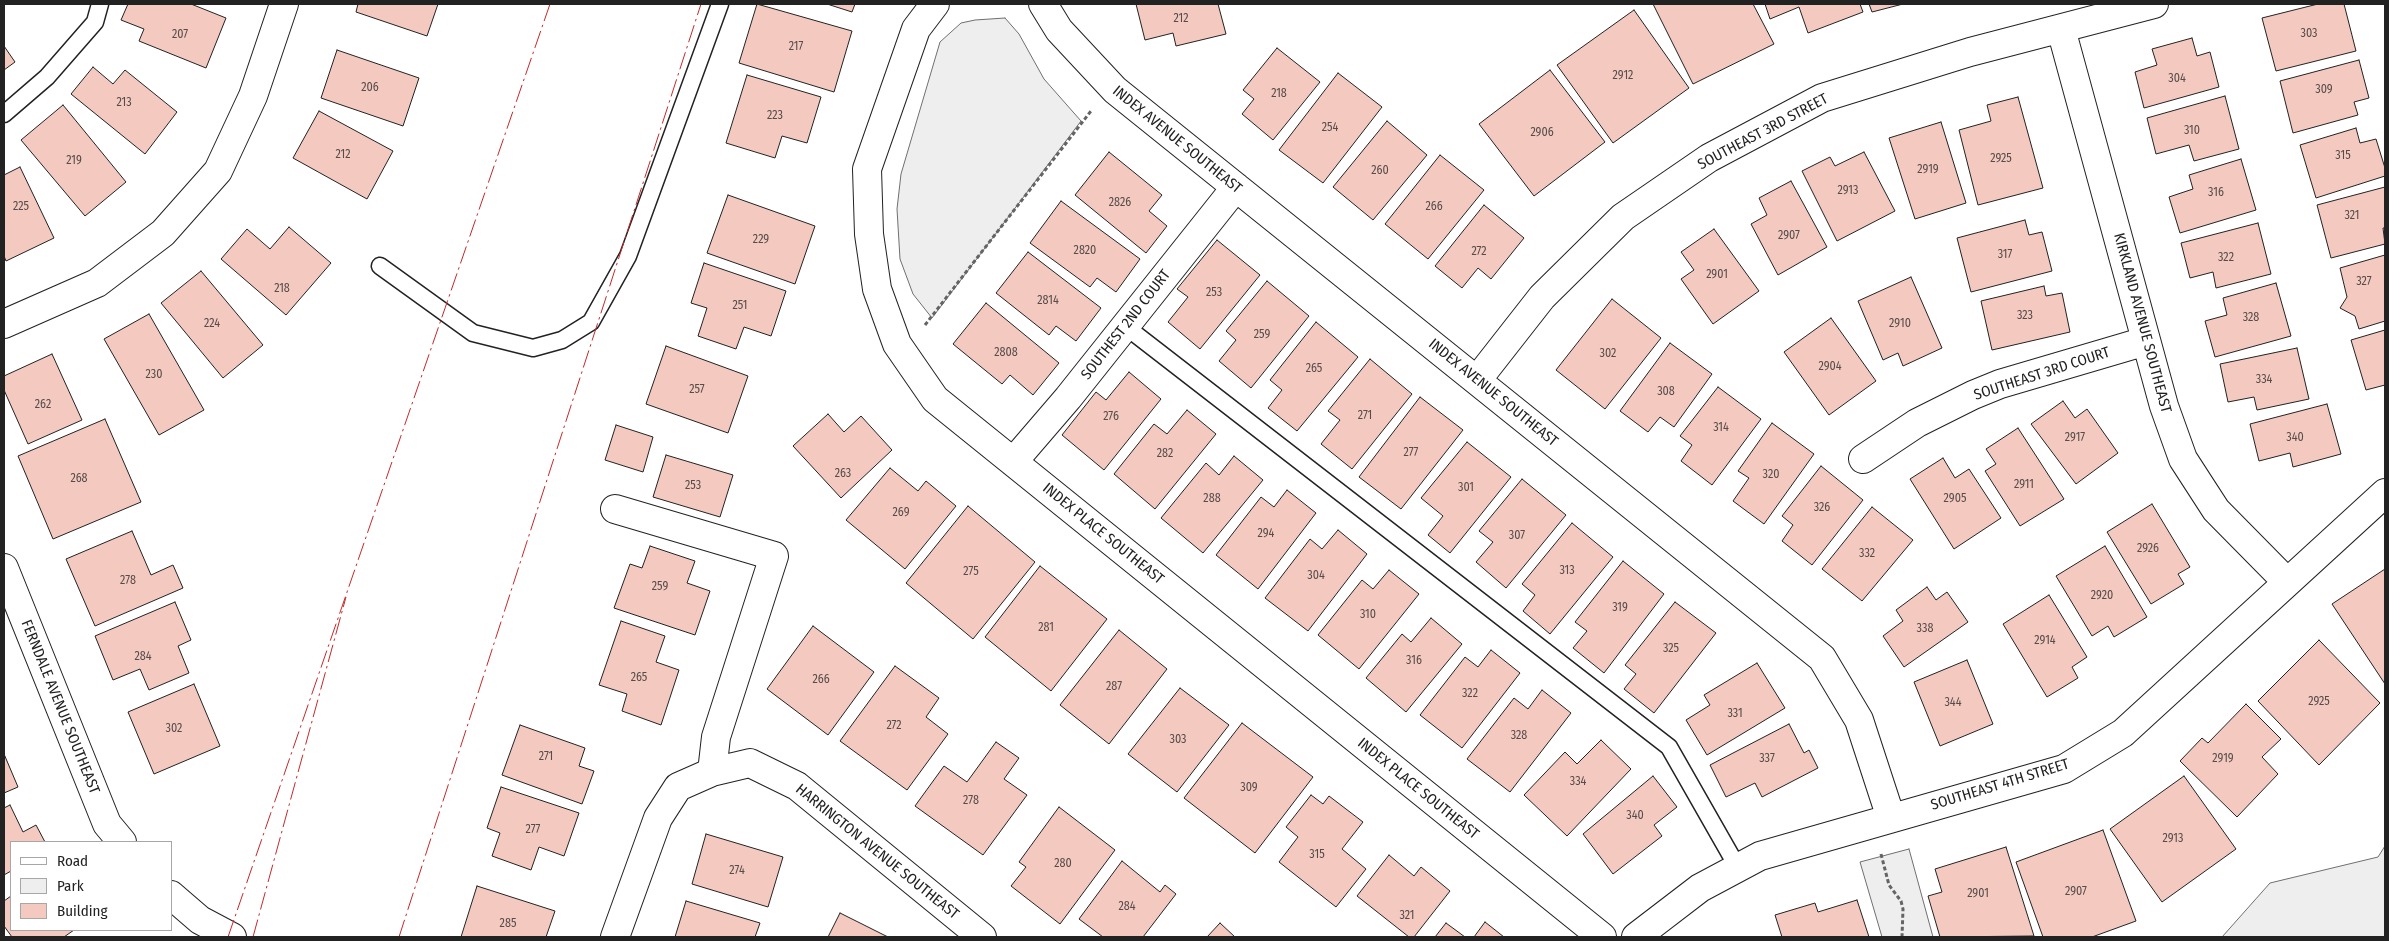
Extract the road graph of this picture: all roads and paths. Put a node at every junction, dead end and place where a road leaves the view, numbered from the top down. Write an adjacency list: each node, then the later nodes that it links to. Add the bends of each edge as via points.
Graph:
1 (100, 4): 9 (lane, via 95,22 47,76)
2 (284, 4): 12 (street, via 253,96 218,171 163,233 97,283)
3 (720, 4): 11 (lane, via 628,256 591,322 562,340 533,348 473,332)
4 (935, 4): 15 (street, INDEX PLACE SOUTHEAST, via 916,29 867,169 869,234 877,289)
5 (1043, 4): 8 (street, INDEX AVENUE SOUTHEAST, via 1059,30)
6 (2154, 4): 7 (street, SOUTHEAST 3RD STREET)
7 (2061, 29): 14 (street, KIRKLAND AVENUE SOUTHEAST); 16 (street, SOUTHEAST 3RD STREET, via 1970,52 1822,98 1709,158 1623,217 1542,297)
8 (1111, 86): 10 (street, INDEX AVENUE SOUTHEAST); 15 (path)
9 (4, 114)
10 (1236, 187): 13 (street, SOUTHEST 2ND COURT); 16 (street, INDEX AVENUE SOUTHEAST)
11 (380, 266)
12 (4, 324)
13 (1125, 326): 18 (street, SOUTHEST 2ND COURT); 26 (lane, via 1669,747)
14 (2146, 341): 17 (street, SOUTHEAST 3RD COURT, via 1973,395 1917,423); 22 (street, KIRKLAND AVENUE SOUTHEAST, via 2183,459 2216,510)
15 (903, 353): 18 (street, INDEX PLACE SOUTHEAST, via 935,399)
16 (1478, 380): 24 (street, INDEX AVENUE SOUTHEAST, via 1822,658 1859,720)
17 (1863, 459)
18 (1013, 462): 31 (street, INDEX PLACE SOUTHEAST)
19 (2385, 493): 22 (street, SOUTHEAST 4TH STREET)
20 (615, 509): 23 (street, via 774,556 716,737)
21 (4, 568): 25 (street, FERNDALE AVENUE SOUTHEAST, via 107,824)
22 (2287, 582): 24 (street, SOUTHEAST 4TH STREET, via 2123,733 2064,769)
23 (712, 772): 29 (street, HARRINGTON AVENUE SOUTHEAST, via 678,787 658,818); 30 (street, HARRINGTON AVENUE SOUTHEAST, via 750,763 797,786)
24 (1883, 821): 26 (street, SOUTHEAST 4TH STREET, via 1760,856); 33 (path, via 1885,876 1901,901)
25 (121, 841)
26 (1738, 868): 32 (street, SOUTHEAST 4TH STREET, via 1700,888)
27 (172, 896): 28 (street, via 200,920)
28 (232, 937)
29 (615, 937)
30 (982, 937)
31 (1602, 937)
32 (1636, 937)
33 (1902, 937)

